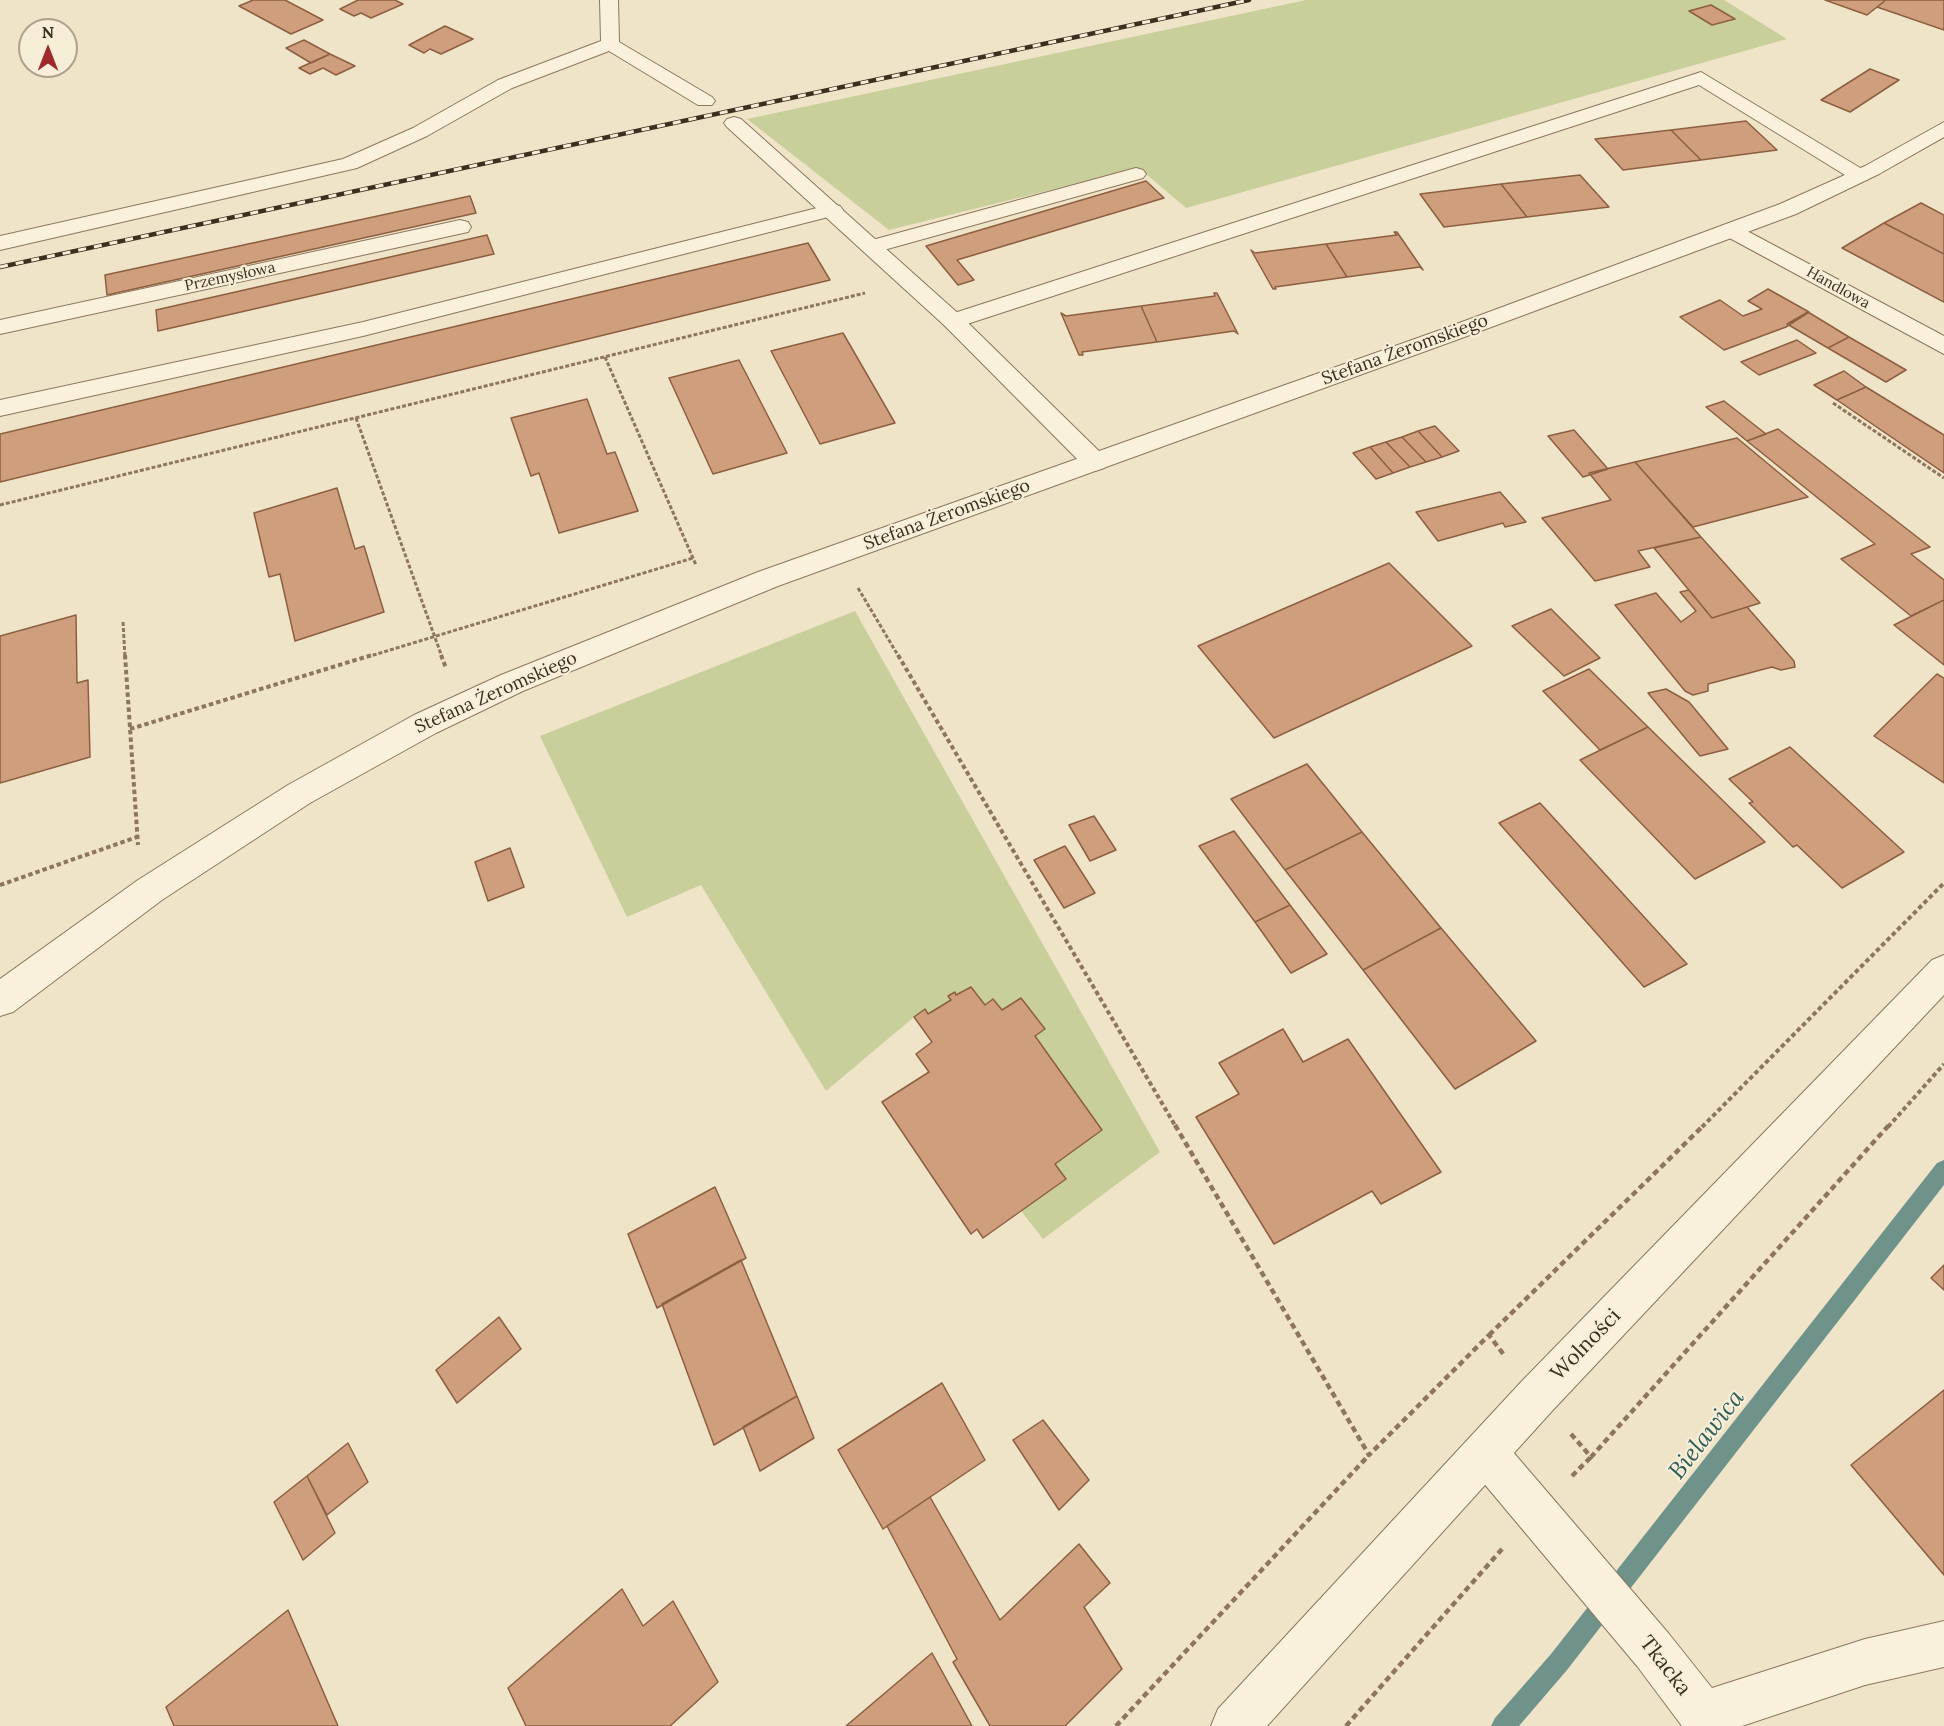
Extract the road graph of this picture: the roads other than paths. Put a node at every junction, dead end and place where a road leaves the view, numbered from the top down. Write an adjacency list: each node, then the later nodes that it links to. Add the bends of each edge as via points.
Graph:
1 (609, 0): 2 (street)
2 (610, 44): 3 (street); 11 (street, via 505,84 420,132 350,164)
3 (705, 101)
4 (734, 123): 8 (street)
5 (1944, 128): 7 (street, Stefana Żeromskiego)
6 (1136, 174): 12 (lane)
7 (1860, 176): 10 (street, Stefana Żeromskiego); 13 (lane, via 1701,78)
8 (833, 210): 12 (street); 16 (lane, via 363,329)
9 (460, 226): 14 (street, Przemysłowa)
10 (1732, 230): 15 (street, Handlowa); 17 (street, Stefana Żeromskiego)
11 (0, 243)
12 (873, 247): 13 (street)
13 (953, 321): 17 (street)
14 (0, 327)
15 (1944, 346)
16 (0, 408)
17 (1095, 462): 19 (street, Stefana Żeromskiego, via 768,579 552,666 424,724 345,766 207,853 72,945)
18 (1944, 971): 20 (street, Wolności)
19 (0, 1000)
20 (1486, 1453): 22 (street, Tkacka, via 1653,1650); 23 (street, Wolności)
21 (1944, 1644): 22 (street, Tkacka, via 1865,1662)
22 (1697, 1720)
23 (1235, 1726)

